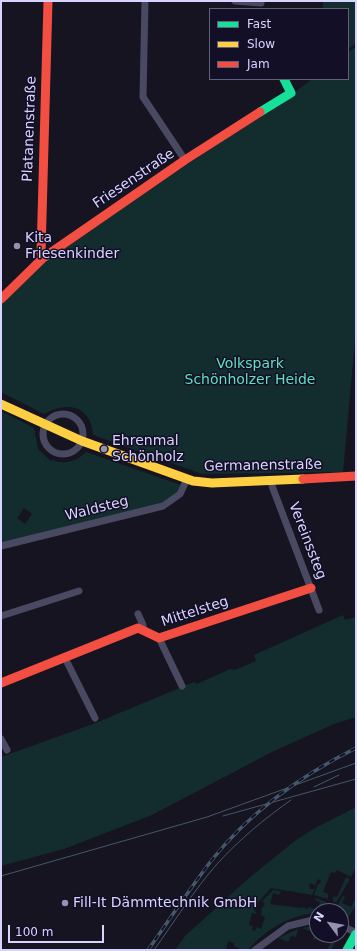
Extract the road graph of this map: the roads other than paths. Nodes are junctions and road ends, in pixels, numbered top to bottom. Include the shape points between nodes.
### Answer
1 (48, 1) edge
2 (145, 1) edge
3 (235, 1) edge
4 (261, 4) edge
5 (284, 80) edge
6 (185, 160) junction
7 (43, 258) junction
8 (1, 298) edge
9 (1, 404) edge
10 (45, 425) junction
11 (82, 441) junction
12 (356, 476) edge
13 (187, 479) junction
14 (272, 481) junction
15 (1, 546) edge
16 (311, 588) junction
17 (79, 591) dead end
18 (319, 610) dead end
19 (138, 614) dead end
20 (1, 616) edge
21 (143, 630) junction
22 (159, 638) junction
23 (65, 658) junction
24 (1, 683) edge
25 (182, 686) dead end
26 (95, 718) dead end
27 (1, 739) edge
28 (7, 750) dead end
29 (309, 921) edge
30 (356, 933) edge
31 (255, 950) edge
32 (347, 950) edge

1 - 7 street, Platanenstraße via 41,253
2 - 6 street via 143,97
3 - 4 street
5 - 6 street, Friesenstraße via 291,93
6 - 7 street, Friesenstraße
7 - 8 street, Friesenstraße
9 - 10 street, Germanenstraße
10 - 11 street, Germanenstraße
10 - 11 street via 56,415 68,414 81,425
10 - 11 street via 43,434 46,444 58,454 70,453
11 - 13 street, Germanenstraße
12 - 14 street, Germanenstraße
13 - 14 street, Germanenstraße via 212,483
13 - 15 street, Waldsteg via 180,494 163,506
14 - 16 street, Vereinssteg
16 - 18 street, Vereinssteg
16 - 22 street, Mittelsteg
17 - 20 street
19 - 21 street via 144,625
21 - 22 street, Mittelsteg
21 - 23 street, Mittelsteg via 138,628
22 - 25 street
23 - 24 street, Mittelsteg
23 - 26 street
27 - 28 street
29 - 31 street via 288,926
30 - 32 street

